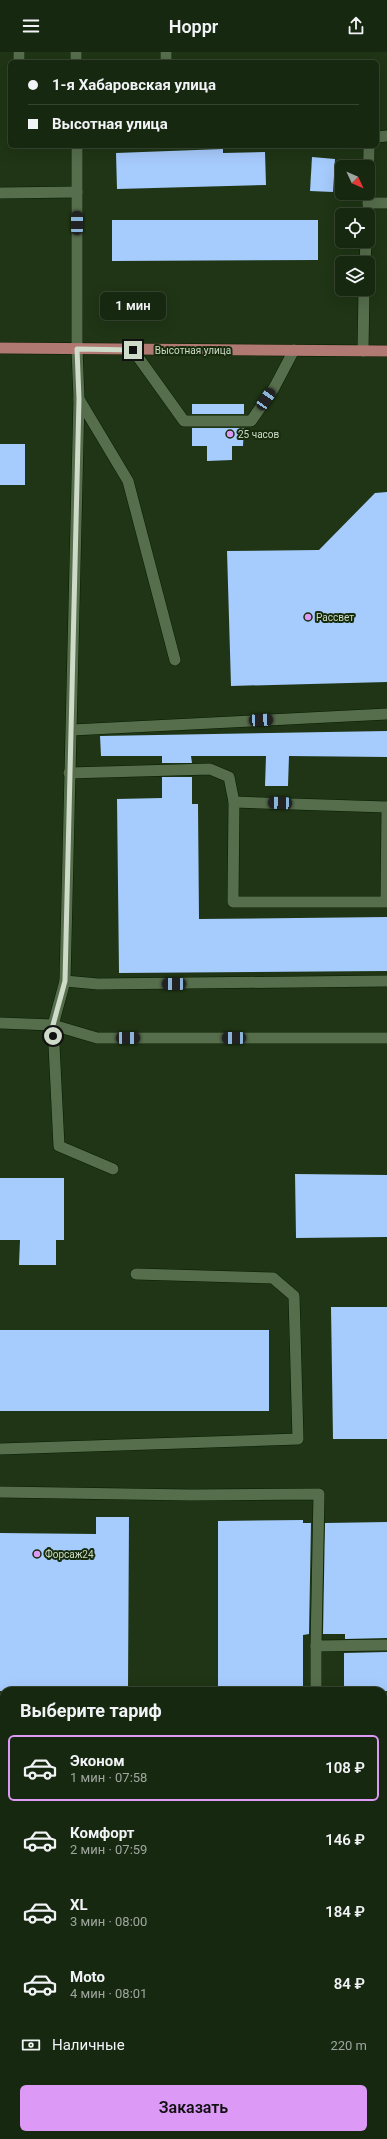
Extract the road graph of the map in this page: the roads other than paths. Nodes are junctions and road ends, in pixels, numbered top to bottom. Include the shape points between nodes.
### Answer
1 (76, 148) edge
2 (369, 148) edge
3 (77, 192) junction
4 (0, 193) edge
5 (368, 203) junction
6 (387, 203) edge
7 (368, 208) edge
8 (364, 296) edge
9 (0, 348) edge
10 (77, 349) junction
11 (133, 350) junction
12 (294, 350) junction
13 (363, 351) junction
14 (387, 351) edge
15 (79, 399) junction
16 (175, 660) dead end
17 (387, 714) edge
18 (72, 730) junction
19 (69, 773) junction
20 (234, 802) junction
21 (386, 807) edge
22 (65, 981) junction
23 (387, 981) edge
24 (0, 1023) edge
25 (53, 1025) junction
26 (387, 1038) edge
27 (113, 1168) dead end
28 (136, 1274) dead end
29 (0, 1449) edge
30 (0, 1492) edge
31 (387, 1644) edge
32 (316, 1646) junction
33 (316, 1687) edge

1 - 3 street
2 - 5 street
3 - 4 street
3 - 10 street
5 - 6 street
5 - 7 street
8 - 13 street
9 - 10 main road, Высотная улица
10 - 11 main road, Высотная улица
10 - 15 street
11 - 12 main road, Высотная улица
11 - 12 street via 184,421 251,421 274,388
12 - 13 main road, Высотная улица
13 - 14 main road, Высотная улица
15 - 16 street via 128,481
15 - 18 street
17 - 18 street
18 - 19 street
19 - 20 street via 210,769 229,777
19 - 22 street
20 - 21 street
20 - 21 street via 233,902 386,902
22 - 23 street via 98,984
22 - 25 street
24 - 25 street
25 - 26 street via 97,1038
25 - 27 street via 59,1146
28 - 29 street via 273,1278 294,1296 298,1439
30 - 32 street via 319,1494
31 - 32 street
32 - 33 street

